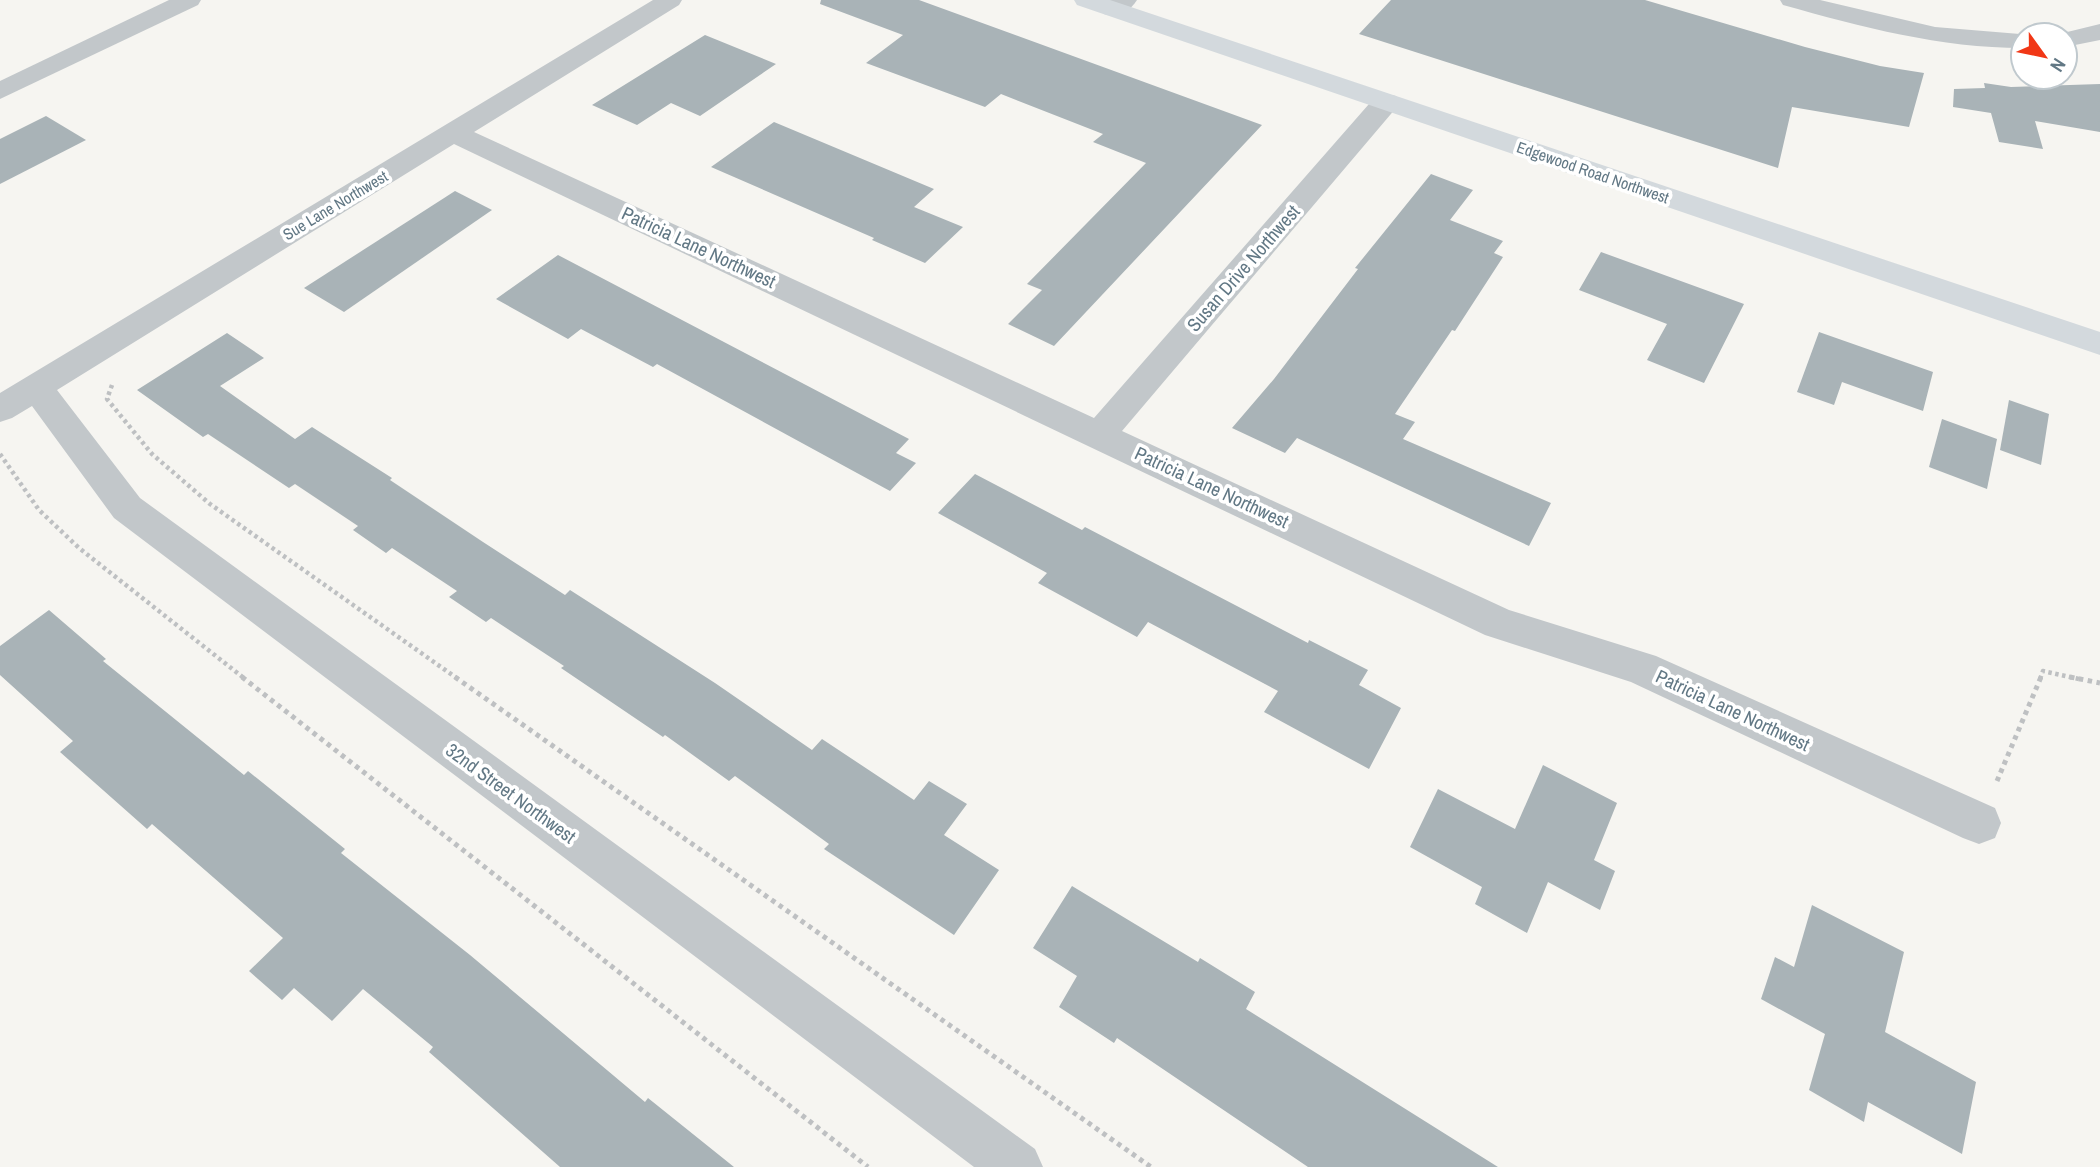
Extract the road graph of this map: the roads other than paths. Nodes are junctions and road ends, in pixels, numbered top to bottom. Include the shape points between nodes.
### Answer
1 (189, 0) edge
2 (670, 0) edge
3 (1086, 0) edge
4 (1792, 0) edge
5 (1119, 5) edge
6 (2100, 32) edge
7 (2079, 36) edge
8 (2009, 41) edge
9 (0, 91) edge
10 (1386, 102) junction
11 (453, 133) junction
12 (2100, 344) edge
13 (36, 387) junction
14 (0, 409) edge
15 (1100, 434) junction
16 (1979, 823) road end
17 (1017, 1167) edge

1 - 9 street
2 - 11 street, Sue Lane Northwest
3 - 5 main road, Edgewood Road Northwest
4 - 8 street via 1934,35
5 - 10 main road, Edgewood Road Northwest
6 - 7 street
10 - 12 main road, Edgewood Road Northwest
10 - 15 street, Susan Drive Northwest
11 - 13 street, Sue Lane Northwest
11 - 15 street, Patricia Lane Northwest
13 - 14 street, Sue Lane Northwest
13 - 17 street, 32nd Street Northwest via 127,508
15 - 16 street, Patricia Lane Northwest via 1499,623 1642,668

